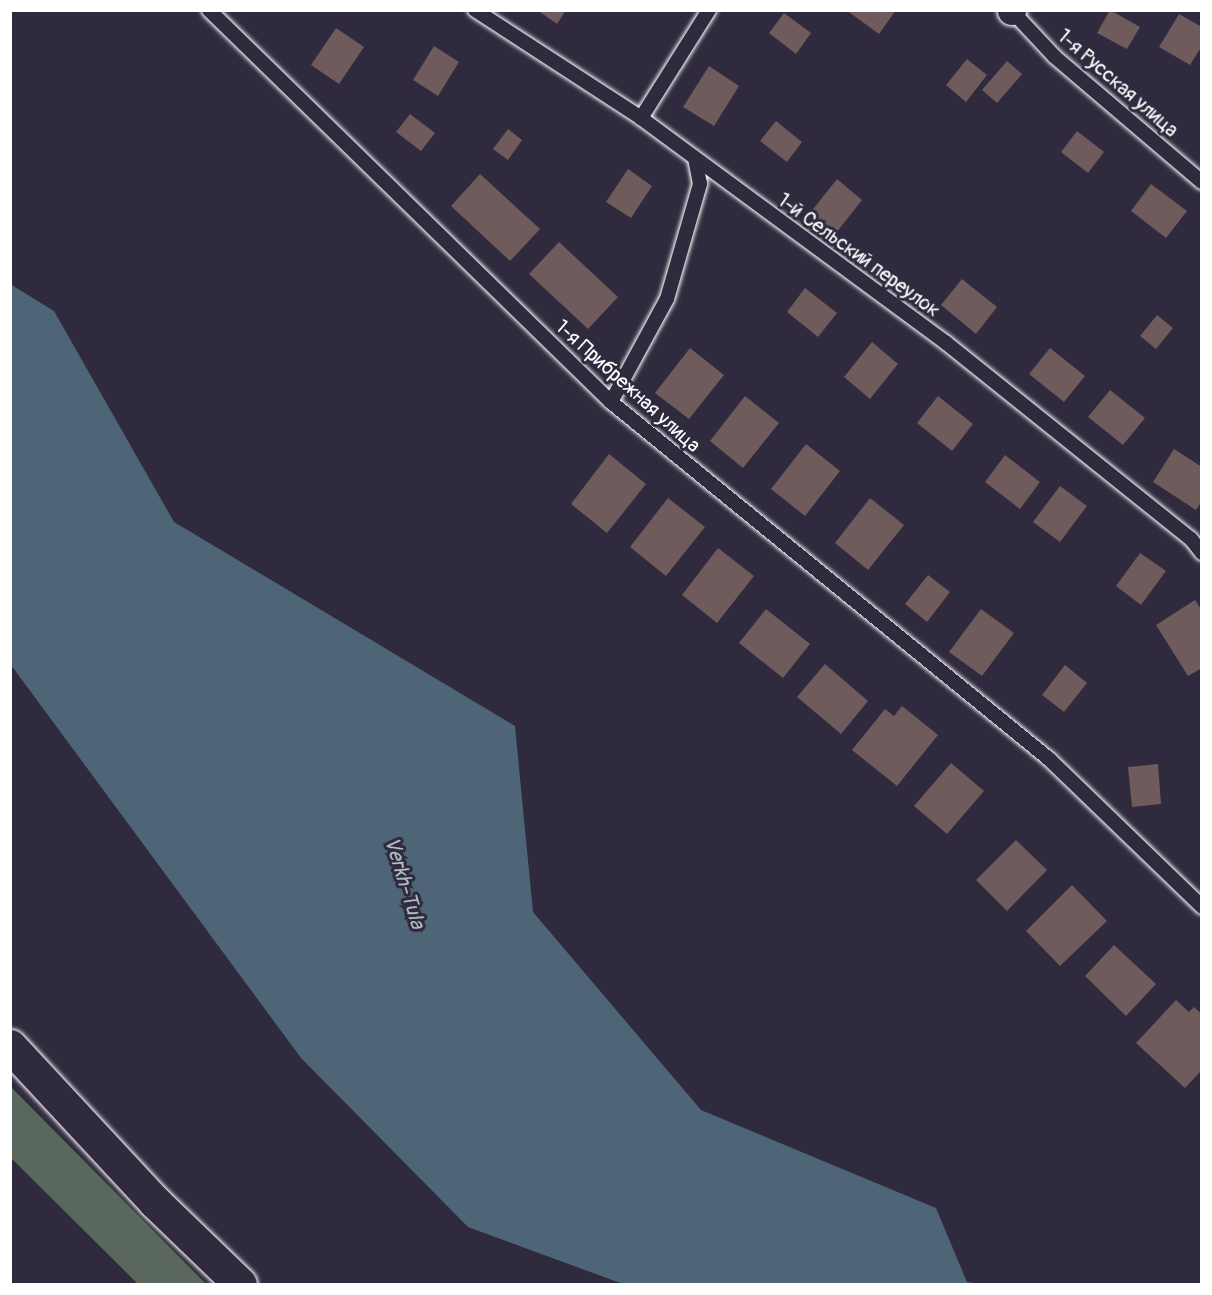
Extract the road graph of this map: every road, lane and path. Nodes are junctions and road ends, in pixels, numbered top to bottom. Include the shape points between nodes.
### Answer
1 (208, 10) edge
2 (475, 10) edge
3 (709, 10) edge
4 (1012, 11) edge
5 (641, 118) junction
6 (695, 159) junction
7 (1202, 182) edge
8 (611, 402) junction
9 (1202, 553) edge
10 (1202, 907) edge
11 (10, 1046) edge
12 (240, 1284) edge

1 - 8 lane, 1-я Прибрежная улица
2 - 5 lane, 1-й Сельский переулок
3 - 5 lane
4 - 7 lane, 1-я Русская улица via 1055,57
5 - 6 lane, 1-й Сельский переулок
6 - 8 lane via 700,184 667,298
6 - 9 lane, 1-й Сельский переулок via 945,342 1191,539
8 - 10 lane, 1-я Прибрежная улица via 1049,759
11 - 12 main road via 155,1202

